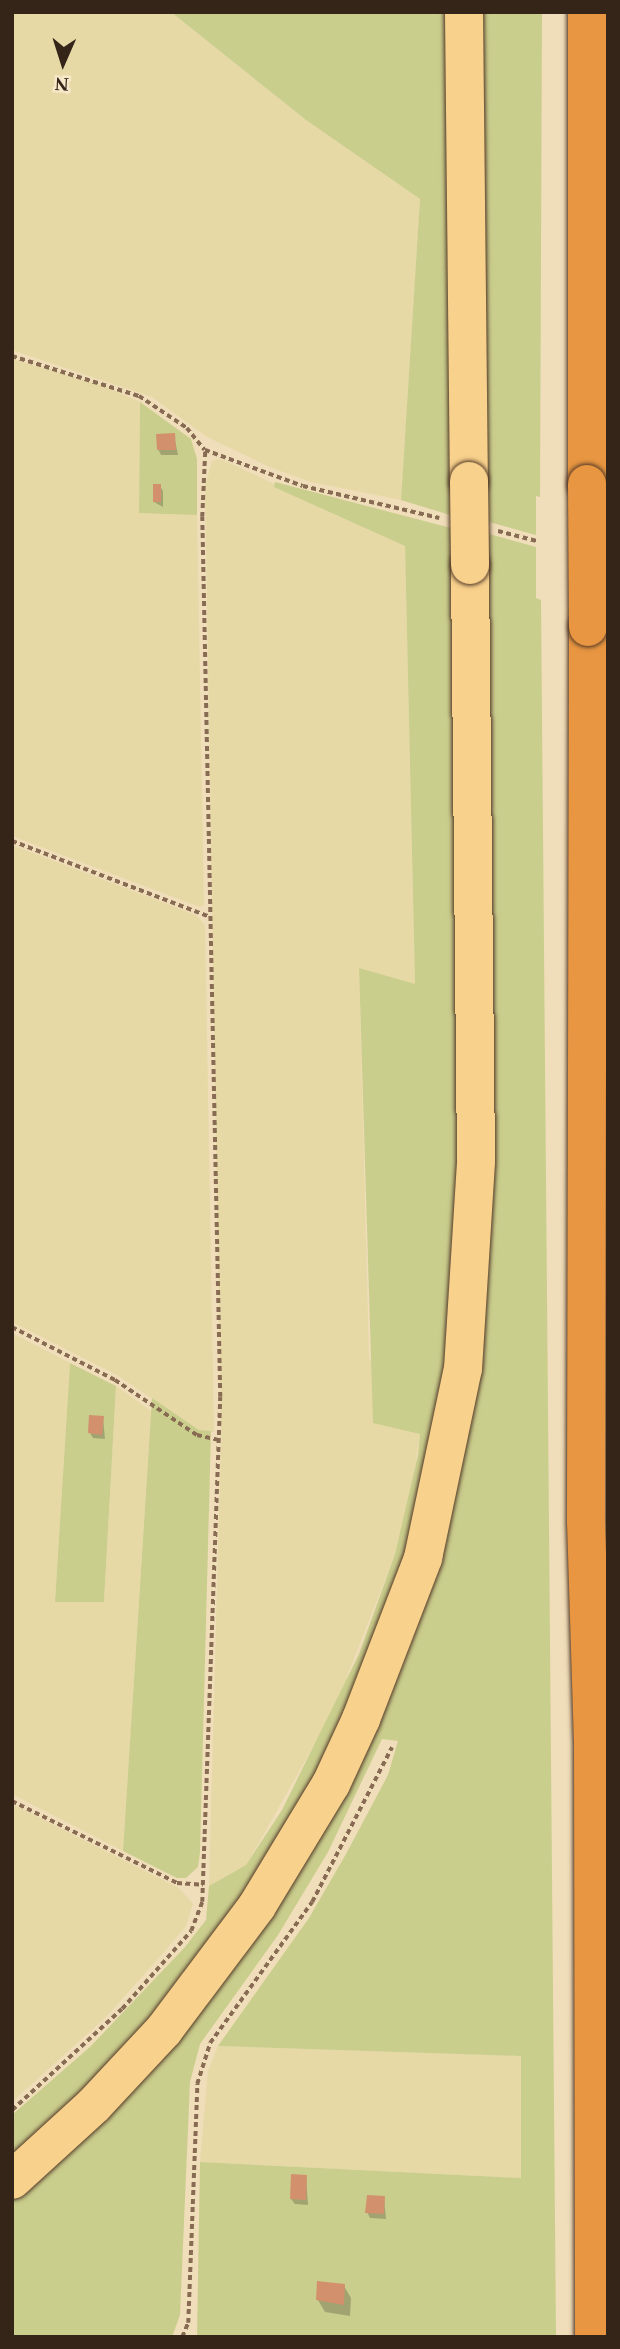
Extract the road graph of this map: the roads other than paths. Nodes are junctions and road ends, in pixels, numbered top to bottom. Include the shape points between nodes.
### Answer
1 (464, 12) edge
2 (565, 12) edge
3 (587, 12) edge
4 (586, 61) junction
5 (12, 2180) edge
6 (594, 2337) edge

1 - 5 main road, bridge via 476,1161 463,1369 423,1558 387,1661 331,1784 257,1906 164,2030 94,2105
2 - 4 highway via 566,29
3 - 4 highway
4 - 6 highway, bridge via 586,1521 593,1740

